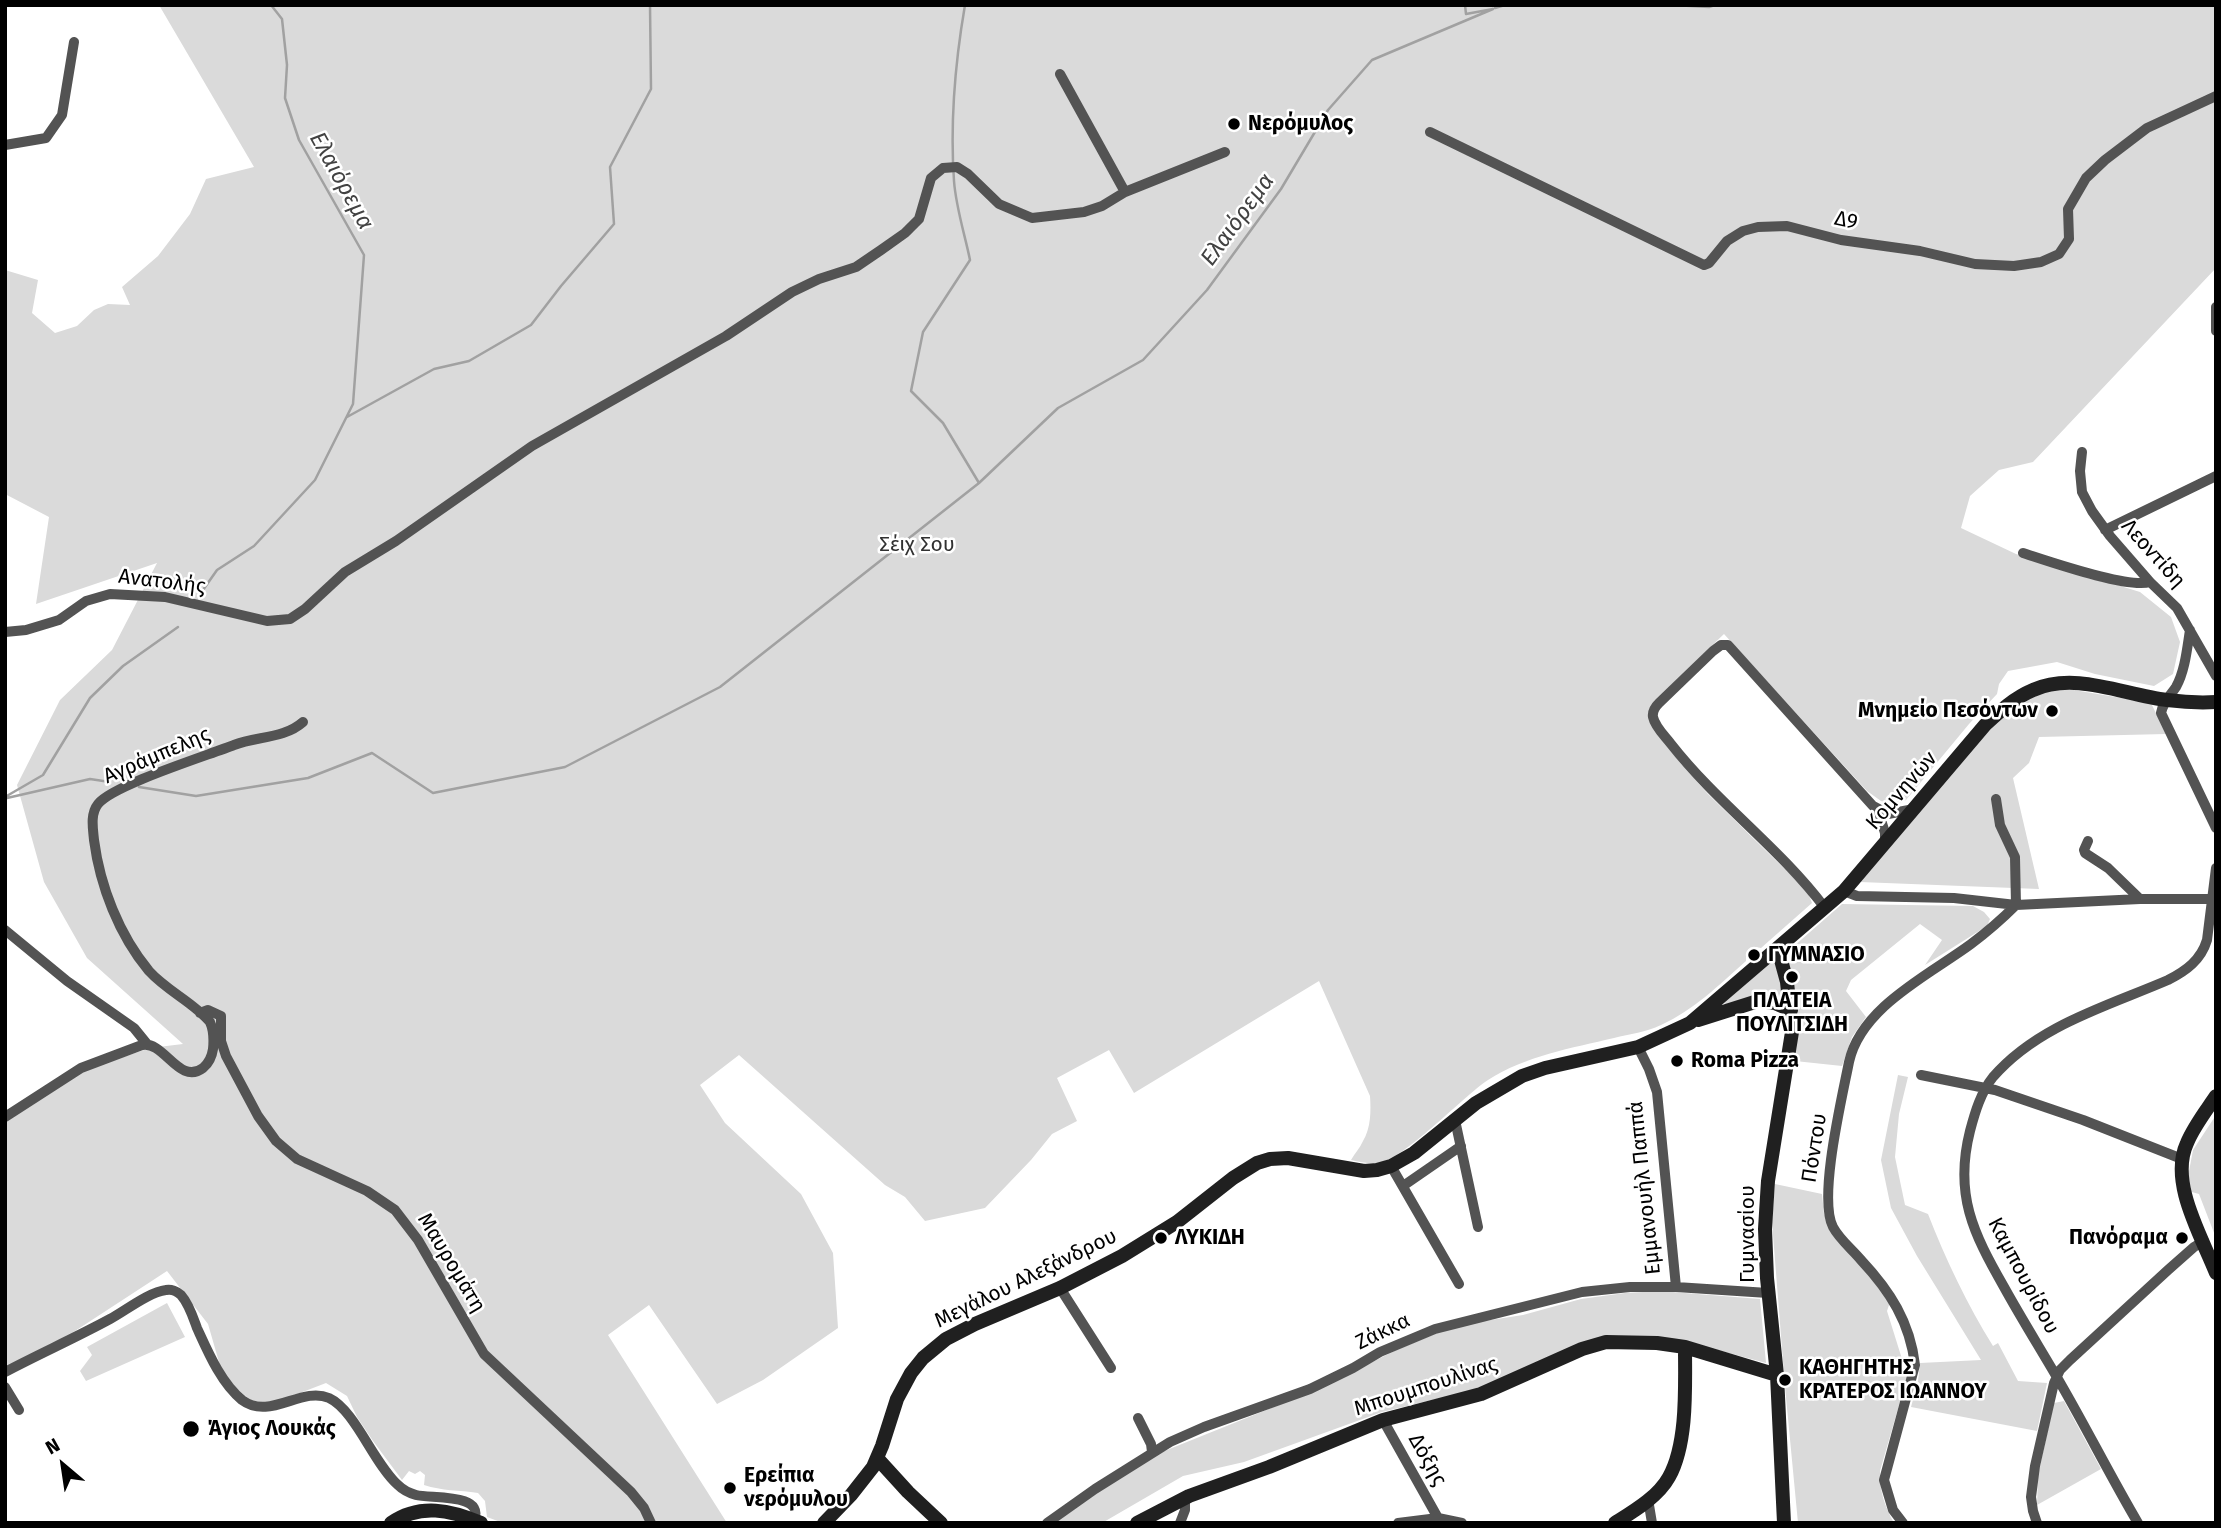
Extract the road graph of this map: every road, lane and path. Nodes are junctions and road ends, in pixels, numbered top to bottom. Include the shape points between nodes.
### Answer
1 (74, 42) dead end
2 (1059, 74) dead end
3 (2216, 96) edge
4 (1430, 132) dead end
5 (5, 145) edge
6 (1225, 152) dead end
7 (1125, 192) junction
8 (2215, 311) edge
9 (2216, 331) edge
10 (2082, 452) dead end
11 (2216, 476) edge
12 (2105, 530) junction
13 (2023, 553) dead end
14 (2150, 582) junction
15 (2190, 630) junction
16 (5, 632) edge
17 (2216, 676) edge
18 (2166, 700) junction
19 (2216, 702) edge
20 (303, 722) dead end
21 (1996, 799) dead end
22 (1916, 809) junction
23 (1878, 810) junction
24 (2216, 828) edge
25 (2088, 841) dead end
26 (1885, 844) junction
27 (2216, 867) edge
28 (1844, 891) junction
29 (2140, 899) junction
30 (2213, 899) junction
31 (2016, 905) junction
32 (1825, 908) junction
33 (5, 930) edge
34 (1778, 949) junction
35 (1791, 1010) junction
36 (200, 1013) junction
37 (1690, 1023) junction
38 (147, 1044) junction
39 (1638, 1047) junction
40 (1921, 1075) dead end
41 (1986, 1087) junction
42 (2216, 1096) edge
43 (5, 1117) edge
44 (1455, 1120) junction
45 (1461, 1146) junction
46 (2182, 1159) junction
47 (1391, 1166) junction
48 (1403, 1186) junction
49 (1478, 1227) dead end
50 (2204, 1241) junction
51 (2216, 1273) edge
52 (1460, 1284) dead end
53 (1676, 1287) junction
54 (1060, 1288) junction
55 (1768, 1293) junction
56 (1685, 1347) junction
57 (1111, 1368) dead end
58 (5, 1373) edge
59 (1777, 1375) junction
60 (2056, 1376) junction
61 (5, 1387) edge
62 (19, 1410) dead end
63 (1138, 1418) dead end
64 (1383, 1420) junction
65 (1152, 1452) junction
66 (877, 1458) junction
67 (1185, 1497) junction
68 (1648, 1499) junction
69 (1438, 1518) junction
70 (478, 1521) edge
71 (391, 1523) edge
72 (651, 1523) edge
73 (824, 1523) edge
74 (941, 1523) edge
75 (1047, 1523) edge
76 (1137, 1523) edge
77 (1180, 1523) edge
78 (1398, 1523) edge
79 (1462, 1523) edge
80 (1615, 1523) edge
81 (1653, 1523) edge
82 (1784, 1523) edge
83 (1903, 1523) edge
84 (2037, 1523) edge
85 (2138, 1523) edge

1 - 5 street via 62,115 46,138
2 - 7 street
3 - 4 street, Δ9 via 2147,128 2105,160 2086,178 2068,209 2068,239 2059,254 2014,266 1975,264 1787,226 1743,231 1704,265
6 - 7 street
7 - 16 street, Ανατολής via 1084,212 1032,218 999,204 957,167 943,168 931,178 919,219 873,256 792,292 733,332 532,446 345,572 289,619 261,620 165,597 110,594 86,601 59,620
8 - 9 street
10 - 12 street, Λεοντίδη via 2082,492
11 - 12 street
12 - 14 street, Λεοντίδη
13 - 14 street via 2119,580
14 - 15 street, Λεοντίδη via 2177,608
15 - 17 street, Λεοντίδη
15 - 18 street via 2180,677
18 - 19 main road, Κομνηνών
18 - 22 main road, Κομνηνών via 2072,683 2035,689 2004,707 1985,725
18 - 24 street via 2161,713
20 - 36 street, Αγράμπελης via 286,733 244,741 136,782 102,800 94,810 98,865 120,925 152,974
21 - 31 street via 2000,825 2015,857
22 - 23 street via 1896,814
22 - 26 main road, Κομνηνών
23 - 26 street
23 - 32 street via 1728,645 1713,651 1653,710 1659,728 1691,769
25 - 29 street via 2085,853
26 - 28 main road, Κομνηνών
27 - 30 street, Καμπουρίδου
28 - 31 street via 1857,896
28 - 32 main road, Κομνηνών
29 - 30 street
29 - 31 street
30 - 41 street, Καμπουρίδου via 2205,947 2190,967 2055,1029 2016,1056
31 - 83 street, Πόντου via 1871,1020 1854,1044 1849,1062 1826,1192 1829,1220 1895,1302 1913,1346 1914,1364 1884,1480 1893,1510
32 - 34 main road, Μεγάλου Αλεξάνδρου
33 - 38 street via 136,1029
34 - 35 main road, Γυμνασίου
34 - 37 main road, Μεγάλου Αλεξάνδρου
35 - 37 main road via 1758,1001
35 - 55 main road, Γυμνασίου via 1790,1049 1766,1200
36 - 38 street, Αγράμπελης via 214,1033 212,1054 202,1069 186,1071
36 - 72 street, Μαυρομάτη via 208,1010 221,1016 225,1054 274,1138 298,1159 374,1195 395,1210 426,1253 484,1354 631,1492
37 - 39 main road, Μεγάλου Αλεξάνδρου
38 - 43 street via 86,1066
39 - 44 main road, Μεγάλου Αλεξάνδρου via 1522,1076
39 - 53 street, Εμμανουήλ Παππά via 1657,1092
40 - 41 street
41 - 46 street
41 - 60 street, Καμπουρίδου via 1965,1158 1971,1220 1982,1248
42 - 46 main road via 2194,1129
44 - 45 street
44 - 47 main road, Μεγάλου Αλεξάνδρου
45 - 48 street
45 - 49 street
46 - 50 main road via 2182,1187
47 - 48 street
47 - 54 main road, Μεγάλου Αλεξάνδρου via 1364,1171 1288,1158 1264,1161 1233,1178 1168,1228
48 - 52 street
50 - 51 main road
50 - 60 street
53 - 55 street, Ζάκκα
53 - 65 street, Ζάκκα via 1582,1292 1435,1329 1310,1389 1204,1427
54 - 57 street
54 - 66 main road, Μεγάλου Αλεξάνδρου via 966,1328 929,1353 900,1393
55 - 59 main road, Γυμνασίου
56 - 59 main road, Μπουμπουλίνας
56 - 64 main road, Μπουμπουλίνας via 1606,1342 1481,1394
56 - 68 main road via 1678,1447 1669,1477
58 - 70 street via 151,1296 176,1291 229,1388 240,1398 270,1407 320,1395 333,1400 386,1473 404,1490 467,1501 475,1507
59 - 82 main road, Γυμνασίου
60 - 84 street via 2033,1482
60 - 85 street, Καμπουρίδου
61 - 62 street
63 - 65 street
64 - 67 main road, Μπουμπουλίνας
64 - 69 street, Δόξης
65 - 75 street, Ζάκκα
66 - 73 main road, Μεγάλου Αλεξάνδρου
66 - 74 main road
67 - 76 main road, Μπουμπουλίνας
67 - 77 street
68 - 80 main road
68 - 81 street
69 - 78 street
69 - 79 street
70 - 71 main road via 432,1509

